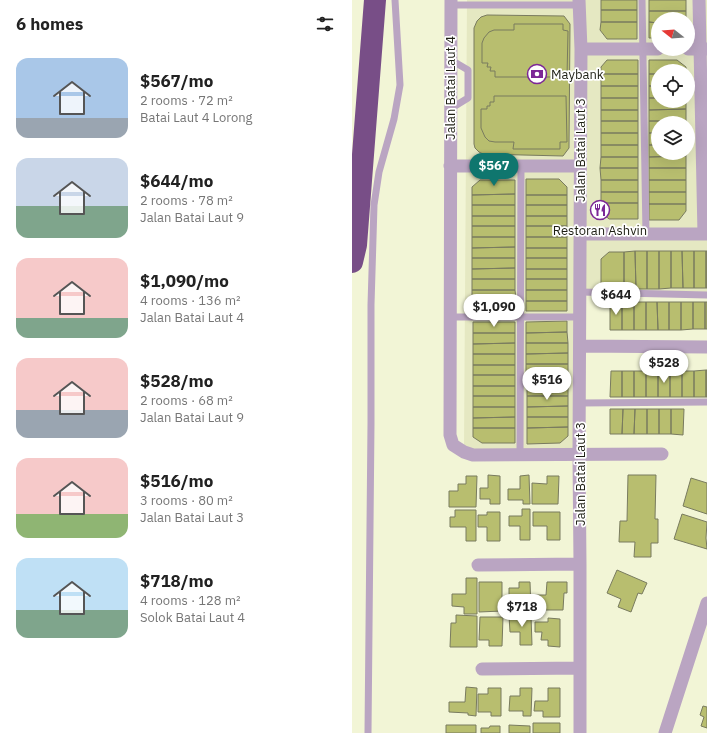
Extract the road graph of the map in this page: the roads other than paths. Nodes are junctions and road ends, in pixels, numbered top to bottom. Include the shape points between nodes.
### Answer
1 (376, 0) edge
2 (395, 0) edge
3 (642, 0) edge
4 (699, 0) edge
5 (451, 2) edge
6 (517, 2) edge
7 (579, 3) edge
8 (581, 49) junction
9 (642, 49) junction
10 (651, 49) edge
11 (698, 49) edge
12 (450, 166) junction
13 (521, 166) junction
14 (580, 166) junction
15 (580, 234) junction
16 (646, 234) junction
17 (705, 234) edge
18 (352, 262) edge
19 (580, 292) junction
20 (707, 295) edge
21 (450, 317) junction
22 (520, 317) junction
23 (580, 317) junction
24 (580, 346) junction
25 (707, 347) edge
26 (707, 402) edge
27 (580, 403) junction
28 (520, 454) junction
29 (579, 454) junction
30 (662, 454) dead end
31 (580, 564) junction
32 (478, 565) dead end
33 (707, 603) edge
34 (580, 668) junction
35 (482, 669) dead end
36 (368, 733) edge
37 (580, 733) edge
38 (665, 733) edge

1 - 18 highway via 357,237
2 - 36 lane via 400,85 394,119 378,172 374,205
3 - 9 lane
4 - 11 street
5 - 6 lane
5 - 12 street, Jalan Batai Laut 4
6 - 7 lane
7 - 8 street, Jalan Batai Laut 3
8 - 9 street
8 - 14 street, Jalan Batai Laut 3
9 - 10 street
9 - 16 lane
11 - 17 street
12 - 13 street
12 - 21 street, Jalan Batai Laut 4
13 - 14 street
13 - 22 lane
14 - 15 street, Jalan Batai Laut 3
15 - 16 street
15 - 19 street, Jalan Batai Laut 3
16 - 17 street
19 - 20 lane
19 - 23 street, Jalan Batai Laut 3
21 - 22 lane
21 - 28 street, Jalan Batai Laut 4 via 450,435 453,445 472,455
22 - 23 lane
22 - 28 lane
23 - 24 street, Jalan Batai Laut 3
24 - 25 street
24 - 27 street, Jalan Batai Laut 3
26 - 27 lane
27 - 29 street, Jalan Batai Laut 3
28 - 29 street, Jalan Batai Laut 4
29 - 30 street, Jalan Batai Laut 4
29 - 31 street, Jalan Batai Laut 3
31 - 32 street
31 - 34 street, Jalan Batai Laut 3
33 - 38 street
34 - 35 street
34 - 37 street, Jalan Batai Laut 3

